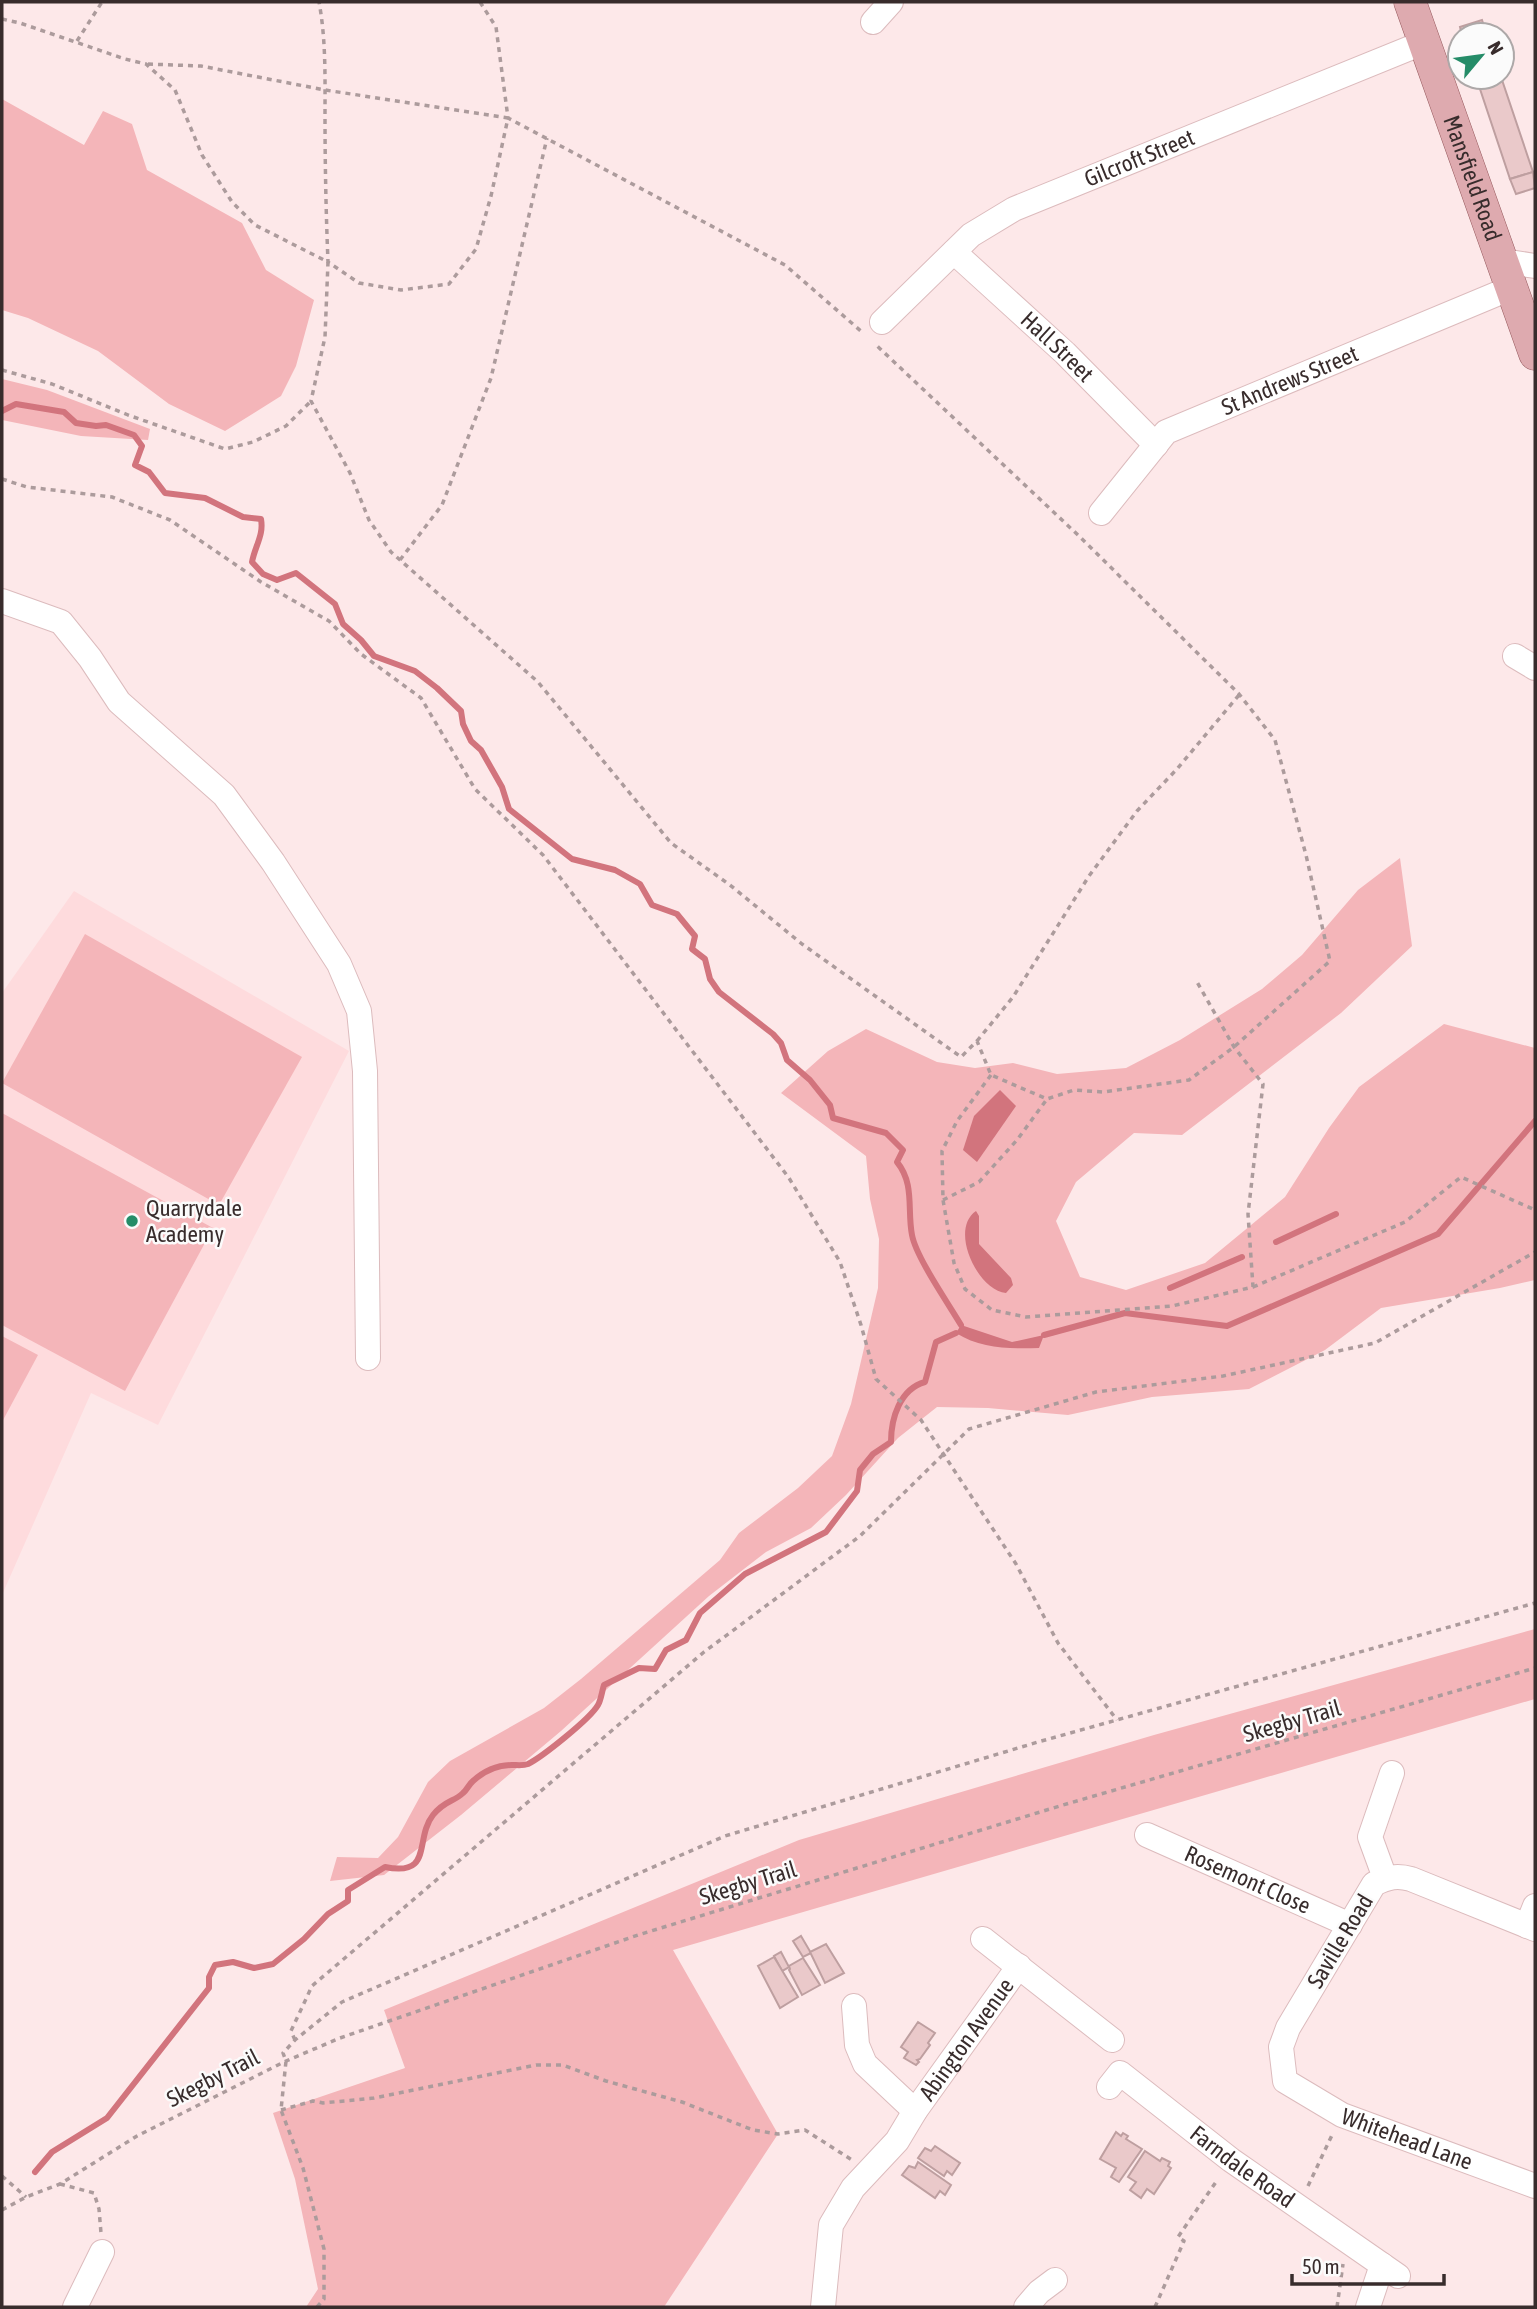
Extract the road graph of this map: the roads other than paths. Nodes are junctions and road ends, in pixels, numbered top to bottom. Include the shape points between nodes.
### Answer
1 (891, 2) edge
2 (1410, 2) edge
3 (873, 22) dead end
4 (1425, 42) junction
5 (954, 252) junction
6 (1523, 271) edge
7 (882, 322) dead end
8 (1535, 354) edge
9 (1156, 445) junction
10 (1101, 513) dead end
11 (2, 601) edge
12 (368, 1359) dead end
13 (1392, 1773) dead end
14 (1147, 1835) dead end
15 (1385, 1878) junction
16 (1532, 1920) edge
17 (1350, 1925) junction
18 (983, 1939) dead end
19 (1018, 1966) junction
20 (847, 2017) dead end
21 (1112, 2040) dead end
22 (1285, 2081) joint
23 (1109, 2087) dead end
24 (915, 2111) junction
25 (1535, 2186) edge
26 (102, 2252) road end
27 (75, 2307) edge
28 (823, 2307) edge
29 (1368, 2307) edge

1 - 3 street
2 - 4 main road, Mansfield Road
4 - 5 street, Gilcroft Street via 1014,209 971,235
4 - 6 main road, Mansfield Road
5 - 7 street, Gilcroft Street
5 - 9 street, Hall Street via 1065,353
6 - 8 main road, Mansfield Road
6 - 9 street, St Andrews Street via 1166,432
9 - 10 street, St Andrews Street
11 - 12 street via 61,622 119,702 224,794 340,964 359,1011 365,1071
13 - 15 street via 1370,1837
14 - 17 street, Rosemont Close
15 - 16 street, Saville Road via 1398,1875
15 - 17 street, Saville Road via 1374,1884
17 - 22 street, Saville Road via 1288,2028 1281,2047
18 - 19 street, Abington Avenue
19 - 21 street, Abington Avenue
19 - 24 street, Abington Avenue
20 - 24 street, Abington Avenue via 865,2064
22 - 25 street, Whitehead Lane via 1342,2115
23 - 29 street, Farndale Road via 1120,2073 1231,2160 1390,2271
24 - 28 street, Abington Avenue via 897,2141 853,2188 831,2225
26 - 27 street

